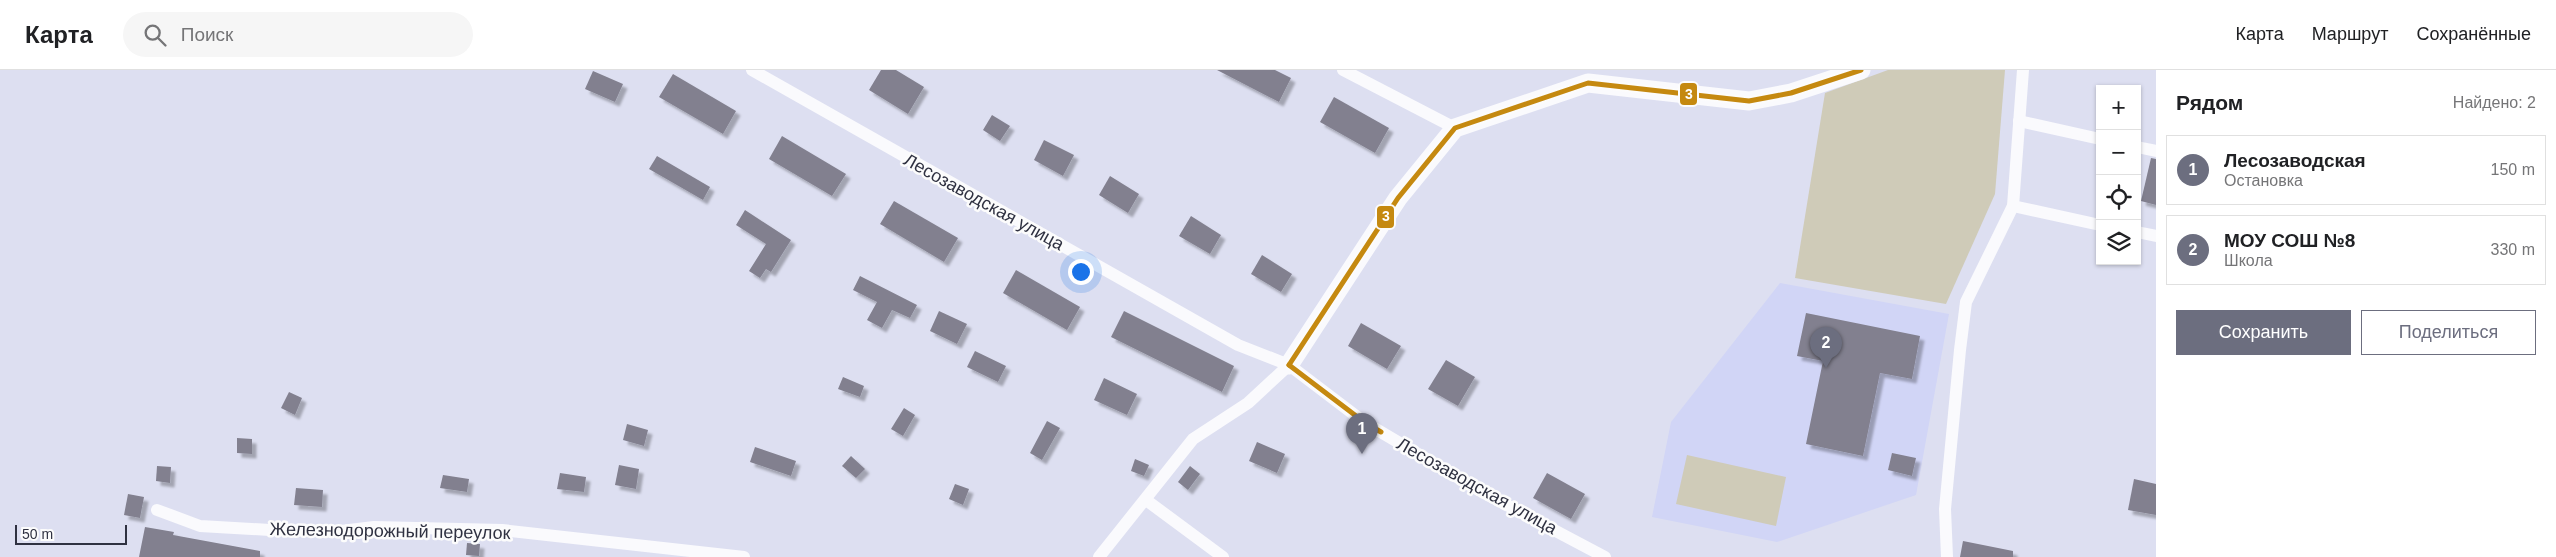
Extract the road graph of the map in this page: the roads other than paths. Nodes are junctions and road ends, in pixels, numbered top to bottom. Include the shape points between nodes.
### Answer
1 (752, 70) edge
2 (1342, 70) edge
3 (1861, 70) edge
4 (2023, 70) edge
5 (2020, 120) junction
6 (1455, 128) junction
7 (2096, 137) edge
8 (2141, 148) edge
9 (2156, 151) edge
10 (2012, 206) junction
11 (2096, 223) edge
12 (2141, 233) edge
13 (2156, 236) edge
14 (1289, 365) junction
15 (1146, 500) junction
16 (157, 510) dead end
17 (744, 557) edge
18 (1100, 557) edge
19 (1223, 557) edge
20 (1605, 557) edge
21 (1947, 557) edge

1 - 14 street, Лесозаводская улица via 1238,345
2 - 6 street
3 - 6 street via 1791,93 1749,101 1588,83
4 - 5 street
5 - 7 street
5 - 10 street
6 - 14 street via 1398,198
8 - 9 street
10 - 11 street
10 - 21 street via 1966,302 1946,509
12 - 13 street
14 - 15 street via 1248,403 1193,439
14 - 20 street, Лесозаводская улица via 1364,422 1484,493
15 - 18 street
15 - 19 street
16 - 17 street, Железнодорожный переулок via 200,526 341,531 374,527 502,530

